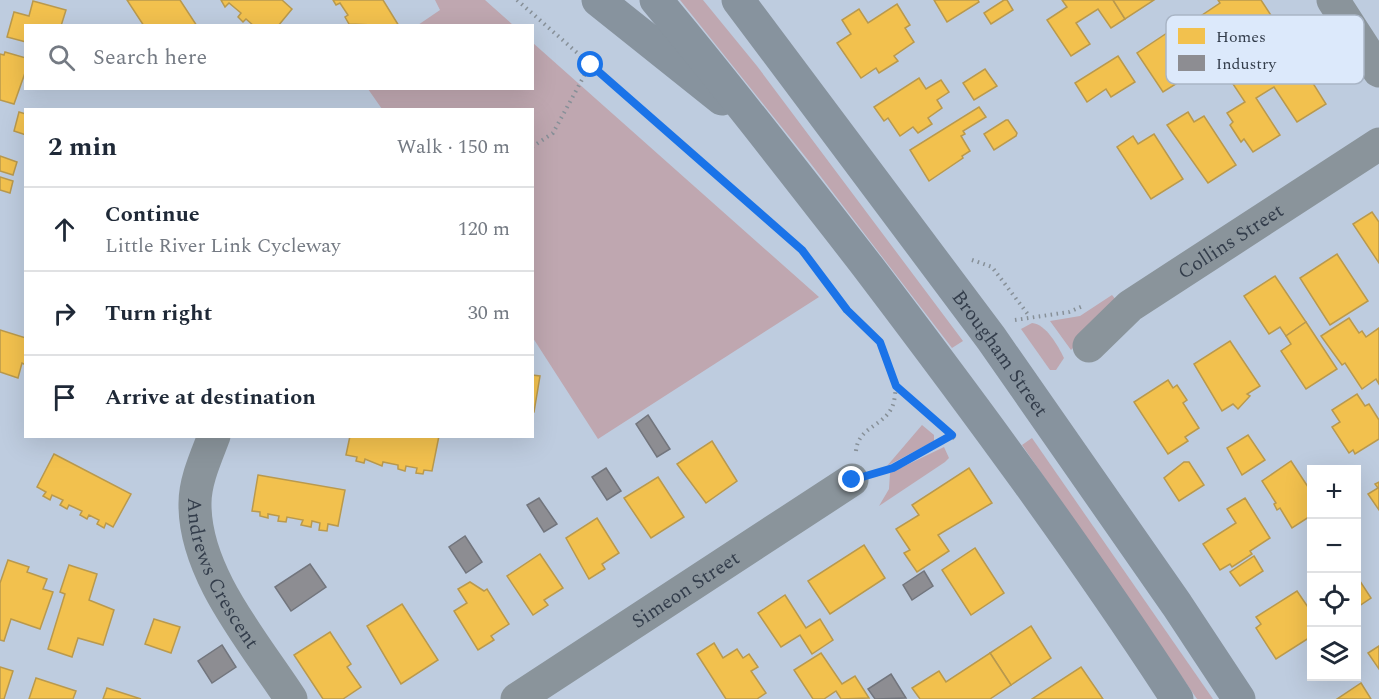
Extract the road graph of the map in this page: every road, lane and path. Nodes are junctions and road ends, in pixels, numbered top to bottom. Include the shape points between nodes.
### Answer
1 (517, 0) edge
2 (598, 0) edge
3 (657, 0) edge
4 (1333, 0) edge
5 (741, 5) edge
6 (1343, 15) edge
7 (1364, 48) edge
8 (591, 65) junction
9 (1379, 71) edge
10 (758, 124) junction
11 (1379, 144) edge
12 (534, 146) edge
13 (980, 263) dead end
14 (1030, 317) dead end
15 (1089, 346) dead end
16 (896, 386) junction
17 (874, 424) dead end
18 (213, 438) edge
19 (852, 480) joint
20 (291, 699) edge
21 (517, 699) edge
22 (1178, 699) edge
23 (1239, 699) edge

1 - 8 path
2 - 10 highway via 699,83
3 - 10 highway
4 - 6 street
5 - 23 highway, Brougham Street via 991,338
7 - 9 street
8 - 12 path via 553,134
8 - 16 path via 802,250 847,310 880,342
10 - 22 highway via 1001,444
11 - 15 street, Collins Street via 1130,306
13 - 14 path via 992,267
16 - 17 path via 892,407
16 - 19 path via 952,435 893,468
18 - 20 street, Andrews Crescent via 195,501 199,540 214,581
19 - 21 street, Simeon Street

